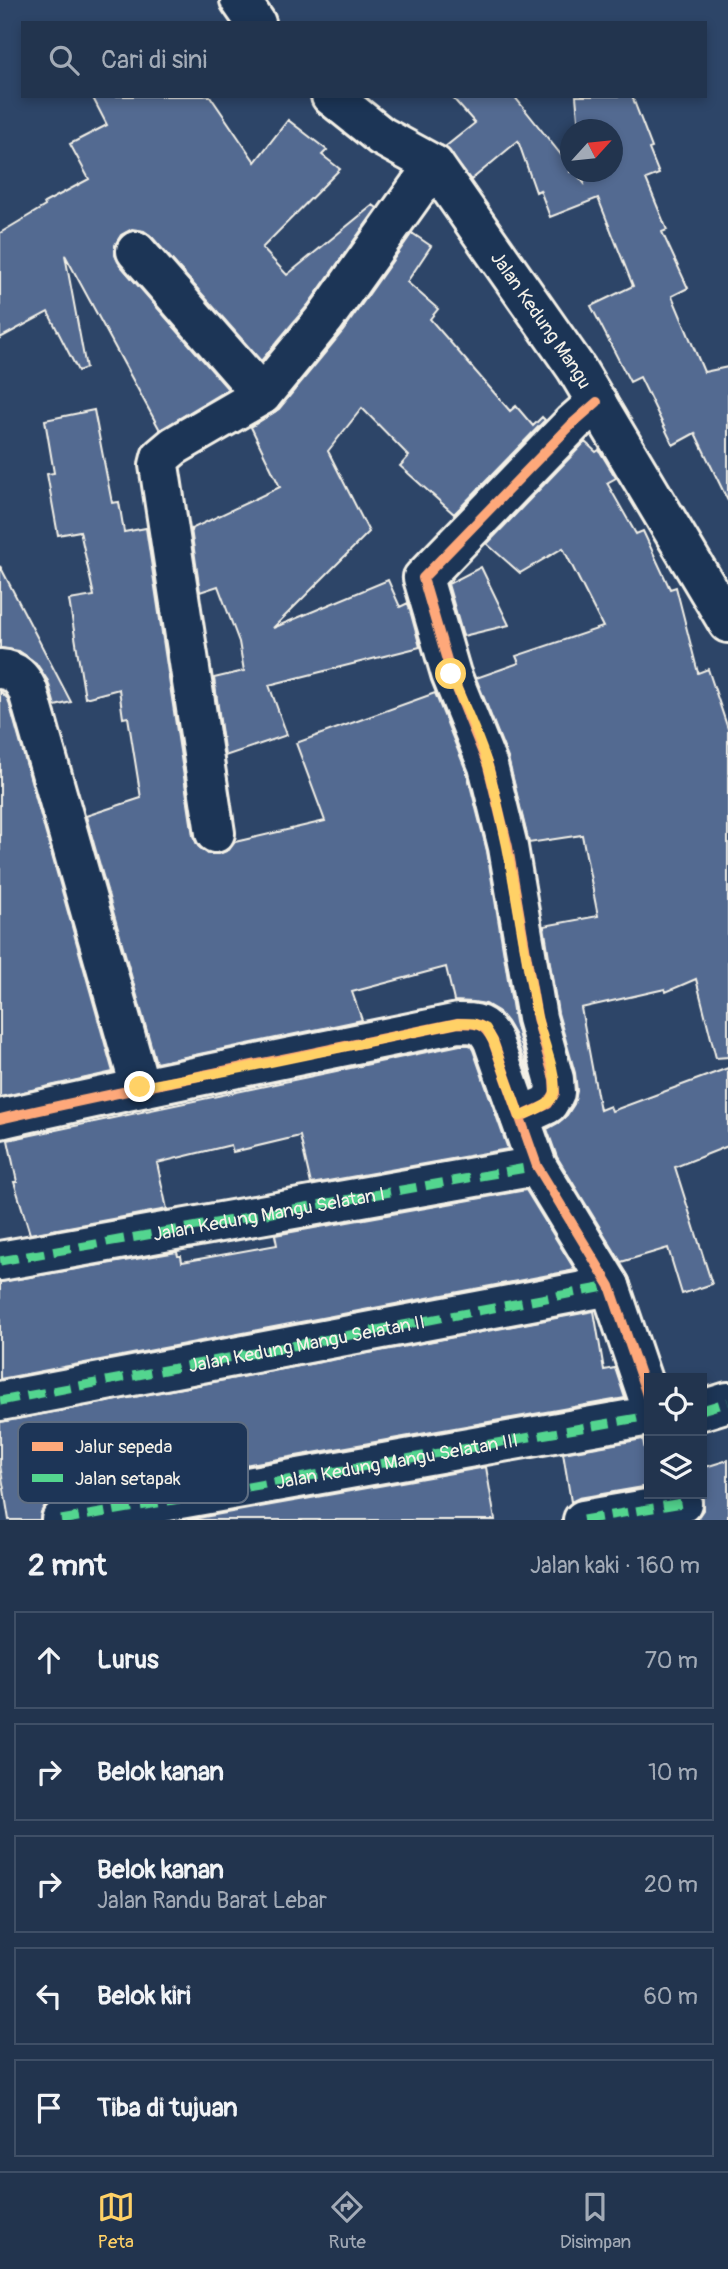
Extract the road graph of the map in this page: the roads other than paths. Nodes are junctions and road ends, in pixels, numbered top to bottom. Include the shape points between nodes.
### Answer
1 (240, 0) edge
2 (255, 21) edge
3 (334, 98) edge
4 (435, 165) junction
5 (136, 251) dead end
6 (262, 395) junction
7 (597, 402) junction
8 (728, 623) edge
9 (0, 669) edge
10 (215, 833) dead end
11 (140, 1087) junction
12 (520, 1117) junction
13 (0, 1119) edge
14 (537, 1166) junction
15 (0, 1261) edge
16 (610, 1286) junction
17 (644, 1386) edge
18 (0, 1401) edge
19 (728, 1402) edge
20 (707, 1408) edge
21 (644, 1417) edge
22 (248, 1487) edge
23 (157, 1503) edge
24 (683, 1505) edge
25 (61, 1520) edge
26 (583, 1520) edge

1 - 2 street
3 - 4 street, Jalan Kedung Mangu via 381,136
4 - 6 street via 325,318
4 - 7 street, Jalan Kedung Mangu
5 - 6 street
6 - 10 street via 174,446 159,465
7 - 8 street, Jalan Kedung Mangu
7 - 12 street via 422,578 451,674 488,766 508,847 537,1018 554,1079 555,1093 548,1104
9 - 11 street via 18,676 28,691
11 - 12 street via 458,1023 481,1025 489,1032
11 - 13 street
12 - 14 street
14 - 15 street, Jalan Kedung Mangu Selatan I
14 - 16 street
16 - 17 street
16 - 18 street, Jalan Kedung Mangu Selatan II
19 - 20 street
21 - 22 street, Jalan Kedung Mangu Selatan III
23 - 25 street, Jalan Kedung Mangu Selatan III
24 - 26 street

